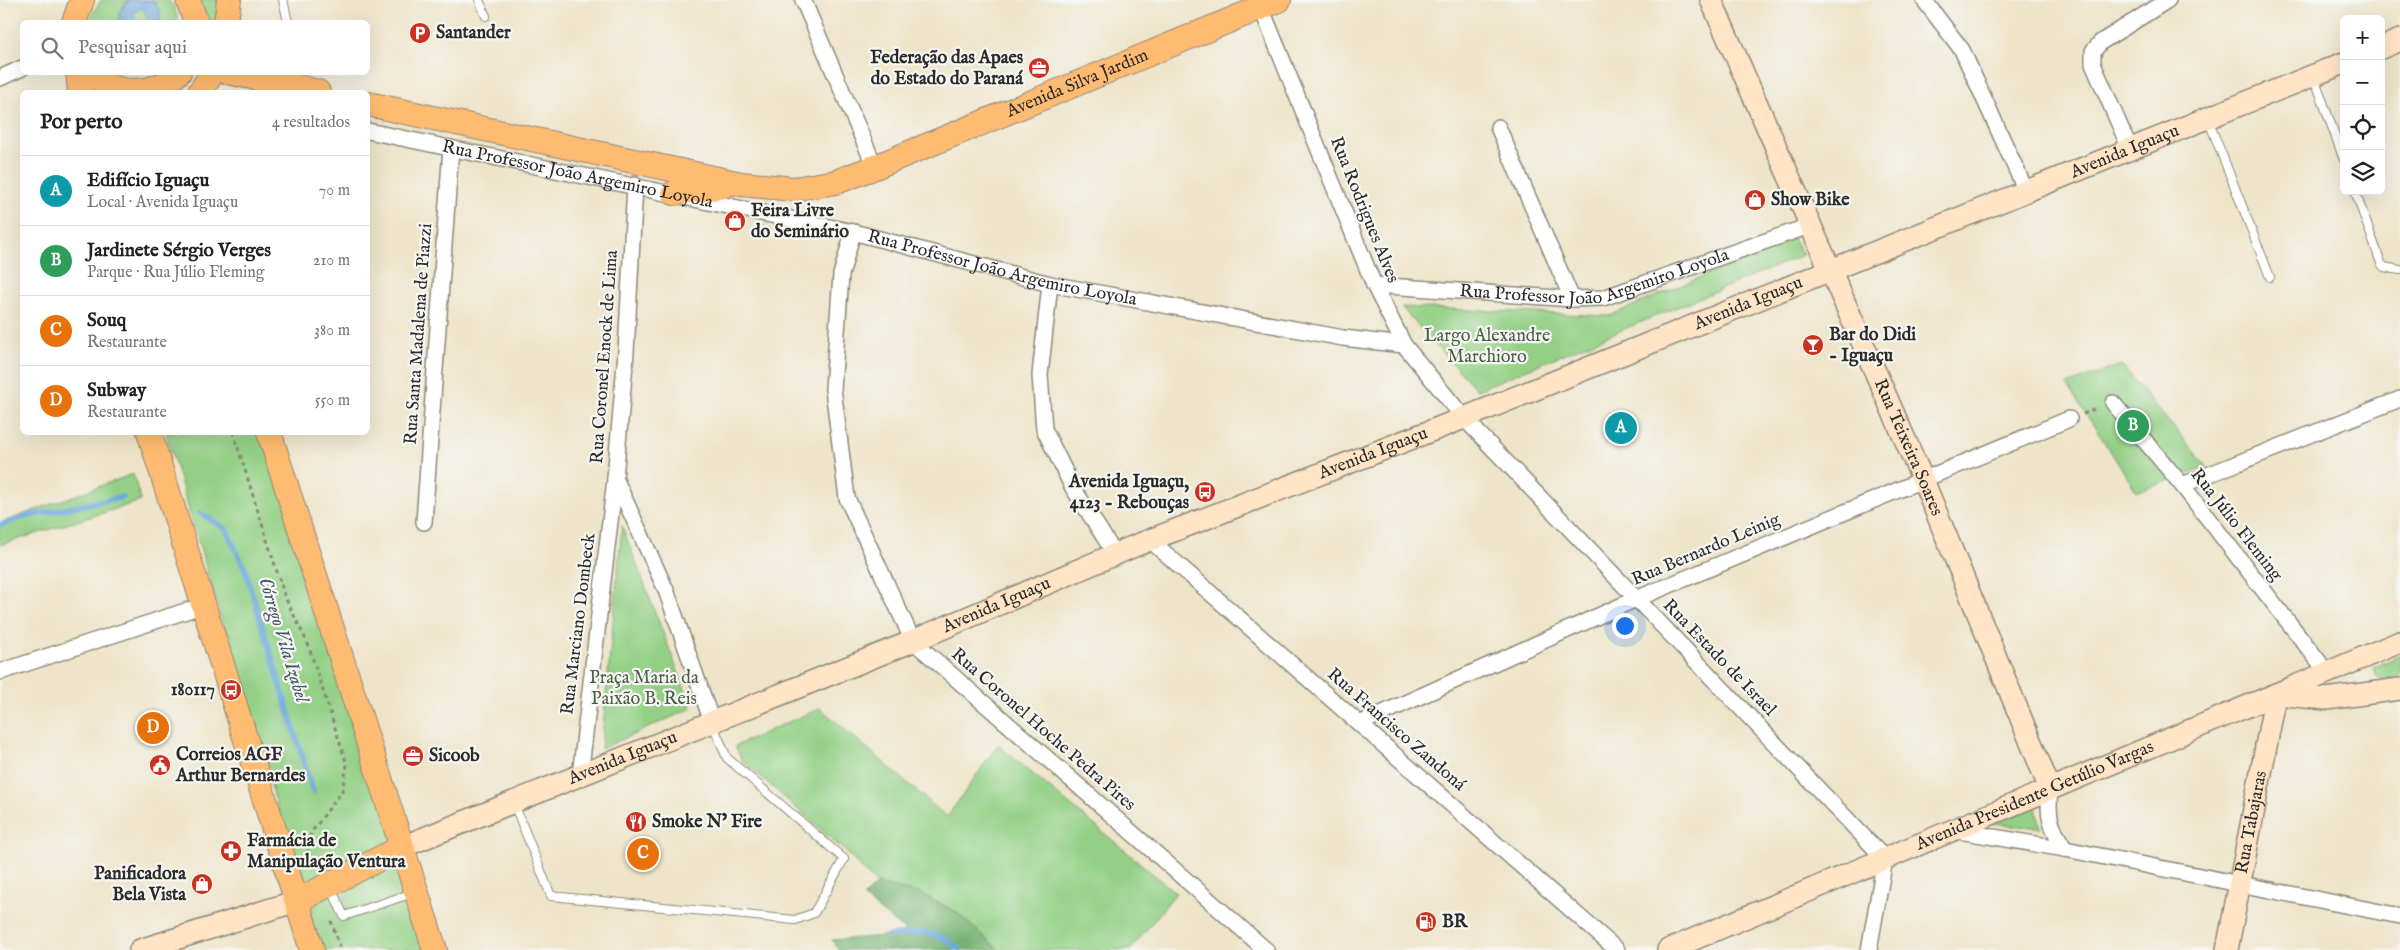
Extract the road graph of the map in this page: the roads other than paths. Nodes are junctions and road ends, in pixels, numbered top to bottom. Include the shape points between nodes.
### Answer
1 (188, 0) edge
2 (229, 0) edge
3 (283, 0) edge
4 (479, 0) edge
5 (803, 0) edge
6 (1711, 0) edge
7 (1924, 0) edge
8 (2168, 0) edge
9 (1266, 2) edge
10 (486, 16) dead end
11 (195, 20) edge
12 (226, 20) edge
13 (288, 20) edge
14 (2400, 40) edge
15 (2385, 46) edge
16 (2340, 65) edge
17 (20, 69) edge
18 (78, 75) edge
19 (95, 75) edge
20 (175, 75) edge
21 (186, 75) edge
22 (211, 75) edge
23 (252, 75) edge
24 (2313, 75) junction
25 (0, 78) edge
26 (286, 78) edge
27 (80, 90) edge
28 (132, 90) edge
29 (143, 90) edge
30 (191, 90) edge
31 (201, 90) edge
32 (313, 90) edge
33 (370, 104) edge
34 (2207, 118) junction
35 (1498, 127) dead end
36 (370, 131) edge
37 (451, 148) junction
38 (2130, 149) junction
39 (2340, 150) edge
40 (875, 167) junction
41 (741, 184) junction
42 (635, 186) junction
43 (2026, 191) junction
44 (674, 193) junction
45 (2356, 195) edge
46 (1809, 226) junction
47 (853, 232) junction
48 (2400, 270) edge
49 (1829, 271) junction
50 (2270, 277) dead end
51 (1050, 284) junction
52 (1374, 286) junction
53 (1572, 299) junction
54 (1404, 345) junction
55 (2400, 398) edge
56 (2113, 403) road end
57 (1464, 418) junction
58 (2069, 419) road end
59 (150, 435) edge
60 (270, 435) edge
61 (615, 478) junction
62 (1923, 480) junction
63 (2182, 485) junction
64 (424, 522) dead end
65 (1150, 540) junction
66 (1115, 554) junction
67 (1636, 599) junction
68 (204, 605) junction
69 (913, 641) junction
70 (2400, 642) edge
71 (0, 672) edge
72 (2327, 672) junction
73 (2400, 689) edge
74 (2276, 694) junction
75 (2350, 697) junction
76 (712, 722) junction
77 (1361, 724) junction
78 (580, 776) junction
79 (2050, 789) junction
80 (513, 802) junction
81 (1952, 830) junction
82 (402, 847) junction
83 (2065, 849) junction
84 (1885, 859) junction
85 (330, 884) junction
86 (2240, 884) junction
87 (416, 892) junction
88 (297, 901) junction
89 (2400, 916) edge
90 (140, 950) edge
91 (312, 950) edge
92 (435, 950) edge
93 (1266, 950) edge
94 (1617, 950) edge
95 (1668, 950) edge
96 (1869, 950) edge
97 (2226, 950) edge

1 - 11 main road
2 - 12 main road
3 - 13 lane
4 - 10 lane
5 - 40 street
6 - 46 main road, Rua Teixeira Soares
7 - 43 street via 1962,50
8 - 38 street via 2101,42 2093,51 2093,64
9 - 40 main road, Avenida Silva Jardim
9 - 52 street, Rua Rodrigues Alves
14 - 15 main road
16 - 24 main road, Avenida Iguaçu
17 - 25 street
18 - 27 main road
19 - 28 main road via 115,88
20 - 29 main road via 164,84
21 - 30 main road
22 - 31 main road
23 - 26 main road
24 - 34 main road, Avenida Iguaçu
24 - 39 lane
26 - 32 main road
33 - 41 main road, Rua Professor João Argemiro Loyola
34 - 38 main road, Avenida Iguaçu
34 - 50 lane
35 - 53 street
36 - 37 street, Rua Professor João Argemiro Loyola
37 - 42 street, Rua Professor João Argemiro Loyola
37 - 64 street, Rua Santa Madalena de Piazzi
38 - 43 main road, Avenida Iguaçu
40 - 41 main road, Rua Professor João Argemiro Loyola via 836,182 794,189
41 - 44 main road
42 - 44 street, Rua Professor João Argemiro Loyola
42 - 61 street, Rua Coronel Enock de Lima
43 - 49 main road, Avenida Iguaçu
44 - 47 street, Rua Professor João Argemiro Loyola
45 - 48 lane via 2381,263 2384,267
46 - 49 main road, Rua Teixeira Soares
46 - 53 street, Rua Professor João Argemiro Loyola via 1603,298
47 - 51 street, Rua Professor João Argemiro Loyola
47 - 69 street, Rua Coronel Hoche Pedra Pires via 842,275 833,389 847,498
49 - 57 main road, Avenida Iguaçu
49 - 62 main road, Rua Teixeira Soares
51 - 54 street, Rua Professor João Argemiro Loyola via 1343,338
51 - 66 street via 1040,375 1044,429 1073,488
52 - 53 street, Rua Professor João Argemiro Loyola
52 - 54 street, Rua Rodrigues Alves
54 - 57 street, Rua Rodrigues Alves
55 - 63 street
56 - 63 street, Rua Júlio Fleming
57 - 65 main road, Avenida Iguaçu
57 - 67 street, Rua Estado de Israel
58 - 62 street, Rua Bernardo Leinig
59 - 68 main road
60 - 82 main road
61 - 76 street, Rua Coronel Enock de Lima via 666,590
61 - 78 street, Rua Marciano Dombeck
62 - 67 street, Rua Bernardo Leinig
62 - 79 main road, Rua Teixeira Soares
63 - 72 street, Rua Júlio Fleming
65 - 66 main road, Avenida Iguaçu
65 - 77 street, Rua Francisco Zandoná
66 - 69 main road, Avenida Iguaçu
67 - 77 street, Rua Bernardo Leinig
67 - 84 street, Rua Estado de Israel
68 - 71 street
68 - 88 main road
69 - 76 main road, Avenida Iguaçu
69 - 93 street, Rua Coronel Hoche Pedra Pires
70 - 72 main road, Avenida Presidente Getúlio Vargas
72 - 74 main road, Avenida Presidente Getúlio Vargas
72 - 75 main road
73 - 75 main road
74 - 75 main road via 2311,699
74 - 79 main road, Avenida Presidente Getúlio Vargas
74 - 86 main road, Rua Tabajaras
76 - 78 main road, Avenida Iguaçu
76 - 80 lane via 727,758 844,859 814,913 795,920 551,896
77 - 94 street, Rua Francisco Zandoná
78 - 80 main road, Avenida Iguaçu
79 - 81 main road, Avenida Presidente Getúlio Vargas
79 - 83 street via 2048,810 2051,828
80 - 82 main road, Avenida Iguaçu
81 - 83 street
81 - 84 main road, Avenida Presidente Getúlio Vargas
82 - 85 main road
82 - 87 main road
83 - 86 street
84 - 95 main road, Avenida Presidente Getúlio Vargas
84 - 96 street
85 - 87 lane via 344,916
85 - 88 main road
86 - 89 street
86 - 97 main road, Rua Tabajaras
87 - 92 main road
88 - 90 main road
88 - 91 main road

